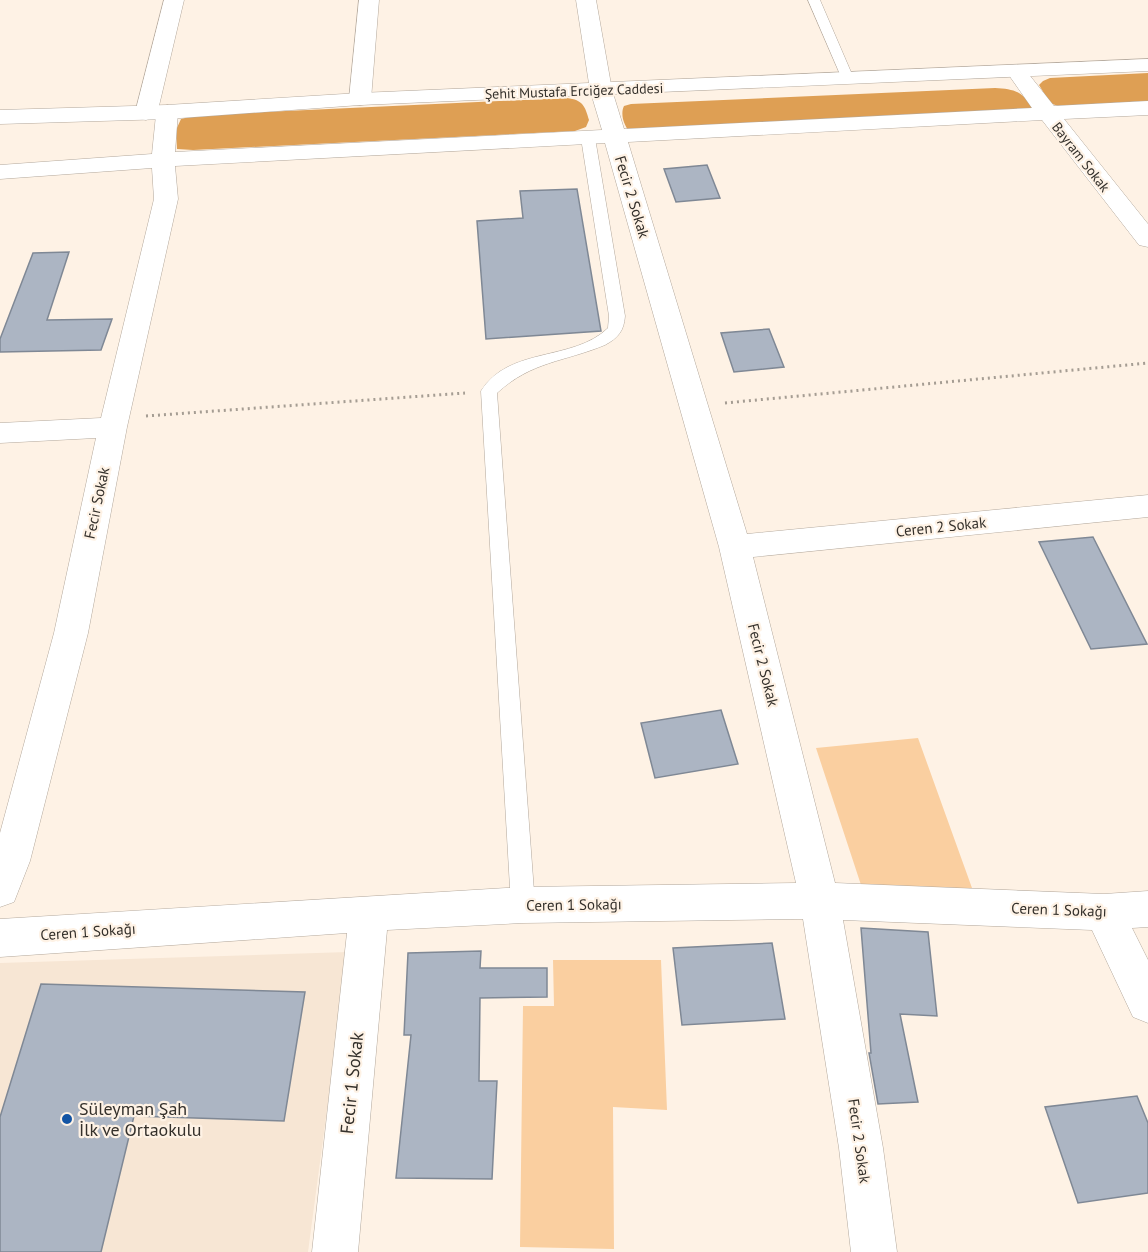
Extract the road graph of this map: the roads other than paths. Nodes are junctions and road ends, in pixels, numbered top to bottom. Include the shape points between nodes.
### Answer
1 (174, 0) edge
2 (369, 0) edge
3 (586, 0) edge
4 (814, 0) edge
5 (1148, 65) edge
6 (1016, 71) junction
7 (848, 79) junction
8 (601, 90) junction
9 (360, 99) junction
10 (1148, 108) edge
11 (157, 113) junction
12 (1048, 114) junction
13 (0, 117) edge
14 (601, 137) junction
15 (163, 160) junction
16 (0, 172) edge
17 (1148, 240) edge
18 (114, 423) junction
19 (0, 433) edge
20 (1148, 506) edge
21 (735, 548) junction
22 (0, 889) edge
23 (820, 901) junction
24 (524, 905) junction
25 (1148, 909) edge
26 (1104, 912) junction
27 (369, 913) junction
28 (0, 938) edge
29 (1148, 1003) edge
30 (335, 1252) edge
31 (874, 1252) edge

1 - 11 street, Fecir Sokak
2 - 9 street
3 - 8 street, Fecir 2 Sokak
4 - 7 lane
5 - 6 street, Şehit Mustafa Erciğez Caddesi
6 - 7 street, Şehit Mustafa Erciğez Caddesi
6 - 12 street, Bayram Sokak
7 - 8 street, Şehit Mustafa Erciğez Caddesi
8 - 9 street, Şehit Mustafa Erciğez Caddesi
8 - 14 street, Fecir 2 Sokak
9 - 11 street, Şehit Mustafa Erciğez Caddesi
10 - 12 street
11 - 13 street, Şehit Mustafa Erciğez Caddesi
11 - 15 street, Fecir Sokak
12 - 14 street
12 - 17 street, Bayram Sokak
14 - 15 street
14 - 21 street, Fecir 2 Sokak via 695,406
14 - 24 lane via 616,328 608,337 592,344 526,364 489,391
15 - 16 street
15 - 18 street, Fecir Sokak via 166,199
18 - 19 street
18 - 22 street, Fecir Sokak via 71,633 11,861
20 - 21 street, Ceren 2 Sokak
21 - 23 street, Fecir 2 Sokak
23 - 24 street, Ceren 1 Sokağı
23 - 26 street, Ceren 1 Sokağı
23 - 31 street, Fecir 2 Sokak
24 - 27 street, Ceren 1 Sokağı
25 - 26 street, Ceren 1 Sokağı
26 - 29 street
27 - 28 street, Ceren 1 Sokağı
27 - 30 street, Fecir 1 Sokak

